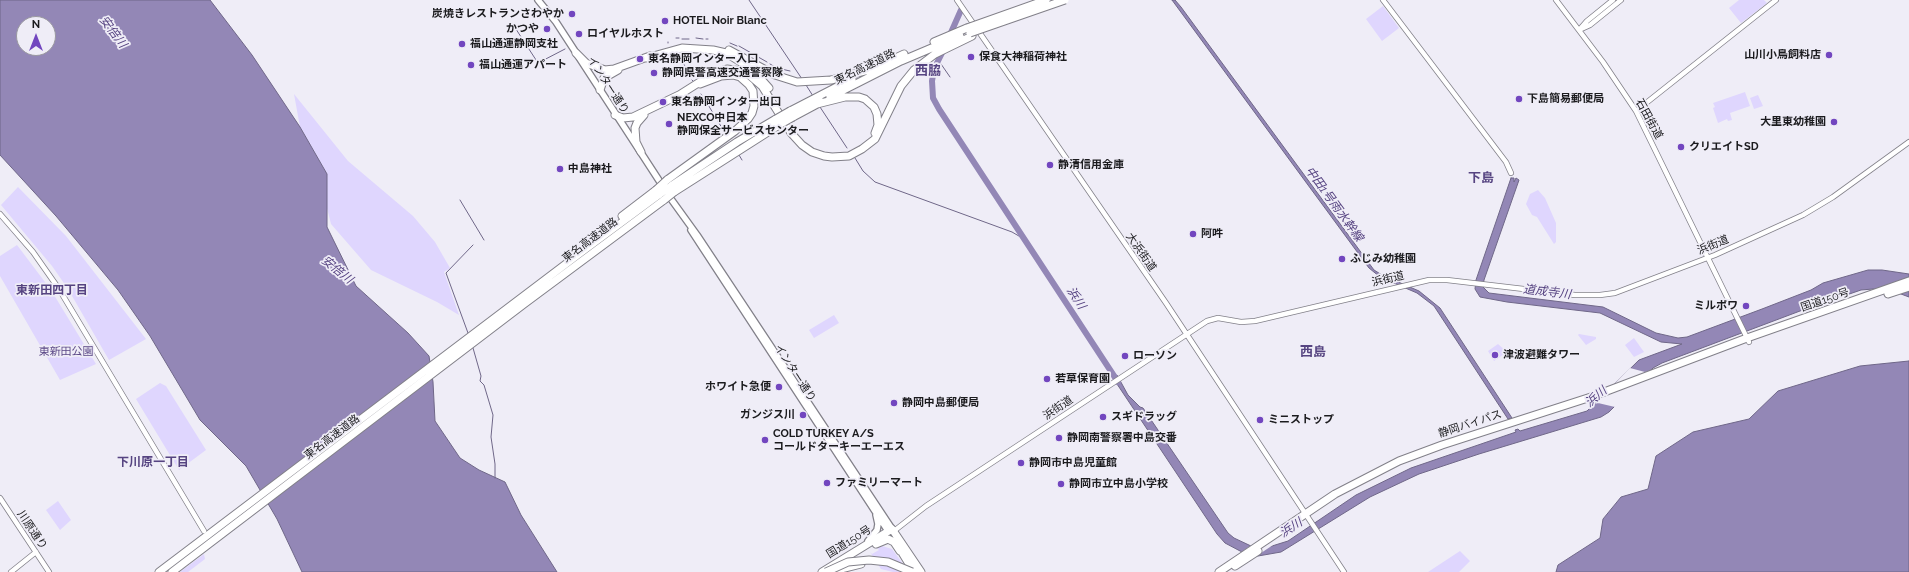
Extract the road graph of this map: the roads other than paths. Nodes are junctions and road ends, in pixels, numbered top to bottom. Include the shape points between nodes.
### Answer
1 (538, 0) edge
2 (957, 0) edge
3 (1046, 0) edge
4 (1065, 0) edge
5 (1384, 0) edge
6 (1556, 0) edge
7 (1613, 0) edge
8 (1621, 0) edge
9 (1776, 0) edge
10 (1578, 30) junction
11 (970, 32) junction
12 (942, 41) junction
13 (576, 53) junction
14 (646, 58) junction
15 (631, 64) junction
16 (872, 69) junction
17 (600, 90) junction
18 (676, 97) junction
19 (817, 101) junction
20 (652, 109) junction
21 (1636, 112) junction
22 (615, 115) junction
23 (1909, 142) edge
24 (641, 152) junction
25 (1511, 173) dead end
26 (665, 190) junction
27 (0, 214) edge
28 (622, 223) junction
29 (688, 224) junction
30 (1709, 257) junction
31 (1909, 282) edge
32 (542, 286) junction
33 (1909, 287) edge
34 (504, 315) junction
35 (1186, 334) junction
36 (1747, 338) junction
37 (0, 498) edge
38 (874, 510) junction
39 (1308, 518) junction
40 (208, 531) junction
41 (891, 531) junction
42 (876, 544) junction
43 (36, 552) junction
44 (1246, 556) junction
45 (844, 559) junction
46 (906, 559) junction
47 (11, 572) edge
48 (49, 572) edge
49 (159, 572) edge
50 (172, 572) edge
51 (822, 572) edge
52 (826, 572) edge
53 (833, 572) edge
54 (904, 572) edge
55 (913, 572) edge
56 (921, 572) edge
57 (1219, 572) edge
58 (1226, 572) edge
59 (1344, 572) edge

1 - 13 main road, インター通り
2 - 35 street, 大浜街道
3 - 11 highway, 東名高速道路, bridge
4 - 11 highway, 東名高速道路, bridge
5 - 25 street via 1506,162
6 - 10 street, 石田街道
7 - 10 street
8 - 10 street via 1590,25
9 - 21 street
10 - 21 street, 石田街道 via 1604,62
11 - 12 highway, 東名高速道路
11 - 18 highway via 914,70 901,86 875,138 862,150 849,156 824,156 802,145 789,130 762,86 741,71 727,69 714,73
12 - 16 highway, 東名高速道路
12 - 19 highway, 東名高速道路
13 - 15 highway via 586,63 600,69 610,70
13 - 17 main road, インター通り
14 - 15 highway
14 - 16 highway via 681,45 715,46 742,56 775,75 804,82 831,80
14 - 19 highway via 682,48 713,50 734,57 752,68 766,83 798,136 806,144 822,152 851,152 862,146 873,135 878,125 874,107 865,99 845,97
15 - 17 highway via 604,78
16 - 19 highway, 東名高速道路
17 - 22 main road, インター通り
18 - 20 highway
18 - 26 highway via 715,77 733,75 750,85 754,106 748,119 741,126
19 - 26 highway, 東名高速道路, bridge
20 - 22 highway via 634,117 623,118
20 - 24 highway via 640,118 635,128 636,142
21 - 30 street, 石田街道
22 - 24 main road, インター通り
23 - 30 street, 浜街道 via 1819,206
24 - 26 main road, インター通り
26 - 28 highway, 東名高速道路
26 - 29 main road, インター通り
27 - 40 street via 33,252 60,289
28 - 32 highway, 東名高速道路
28 - 32 highway, 東名高速道路 via 583,251
29 - 38 main road, インター通り via 694,237
29 - 41 main road, インター通り
30 - 35 street, 浜街道 via 1623,291 1606,294 1575,295 1439,279 1412,283 1255,321 1213,319
30 - 36 street, 石田街道
31 - 36 highway, 国道150号
32 - 34 highway, 東名高速道路
33 - 36 highway, 国道150号
34 - 40 highway, 東名高速道路
34 - 50 highway, 東名高速道路
35 - 39 street, 大浜街道
35 - 41 street, 浜街道
36 - 39 highway, 静岡バイパス via 1601,398 1468,439 1408,461 1362,483
36 - 39 highway, 静岡バイパス via 1608,391 1442,444 1399,461 1348,486
37 - 43 street, 川原通り
38 - 41 main road, インター通り
38 - 45 main road via 878,524 875,534
39 - 44 highway, 静岡バイパス
39 - 59 street, 大浜街道
40 - 49 highway, 東名高速道路
41 - 42 highway, 国道150号
41 - 45 highway, 国道150号
41 - 46 highway, 国道150号
41 - 56 highway
42 - 46 highway, 国道150号 via 886,539 890,540
42 - 53 highway, 国道150号
43 - 47 street
43 - 48 street, 川原通り
44 - 57 highway, 静岡バイパス
44 - 58 highway, 静岡バイパス
45 - 51 highway, 国道150号
46 - 55 highway, 国道150号
52 - 55 highway, bridge via 843,564 863,560 888,562
53 - 54 highway via 853,565 870,564

